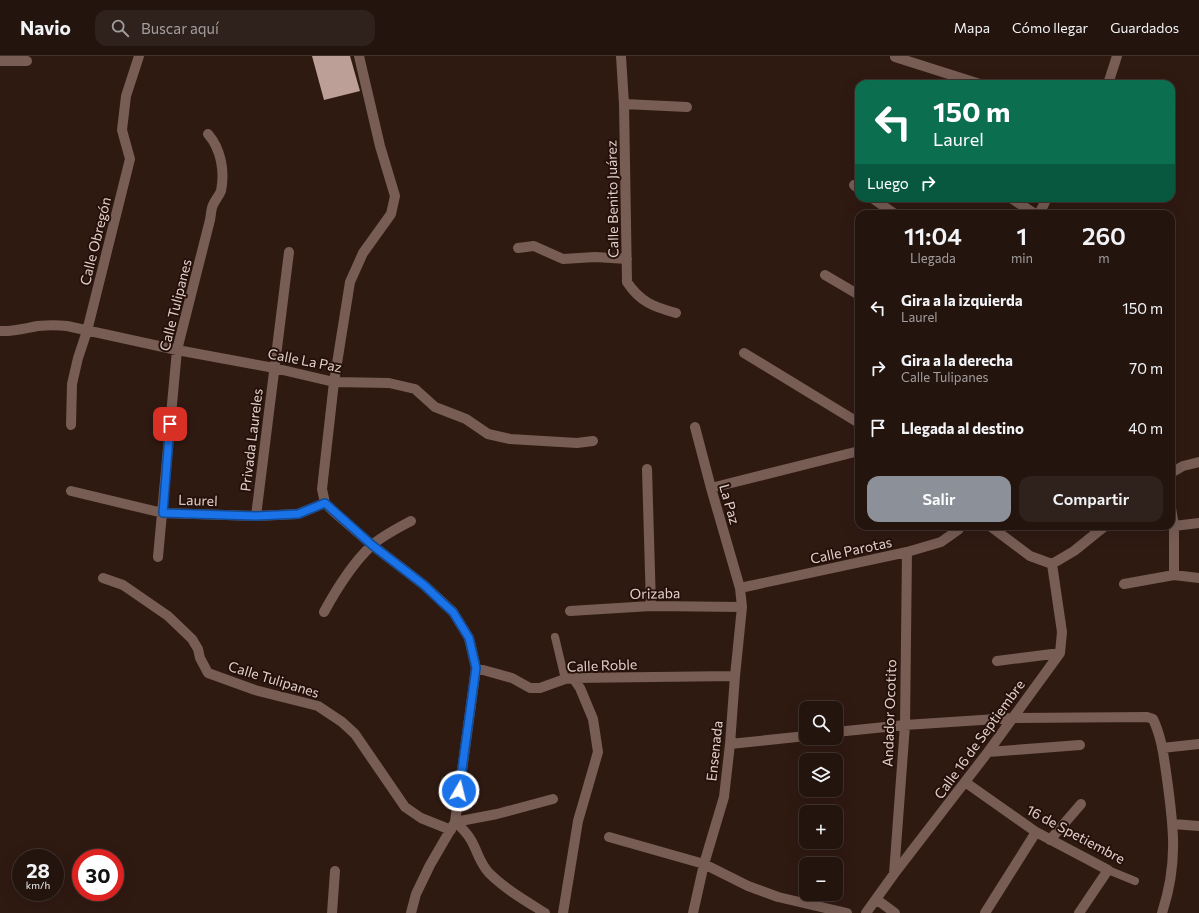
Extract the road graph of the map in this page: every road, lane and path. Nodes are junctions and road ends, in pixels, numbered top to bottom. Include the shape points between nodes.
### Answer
1 (139, 56) edge
2 (359, 56) edge
3 (621, 56) edge
4 (1117, 56) edge
5 (895, 57) edge
6 (0, 61) edge
7 (27, 61) dead end
8 (967, 80) edge
9 (1109, 80) edge
10 (624, 104) junction
11 (687, 107) dead end
12 (208, 134) dead end
13 (878, 202) edge
14 (1017, 202) edge
15 (889, 210) edge
16 (1029, 210) edge
17 (518, 248) dead end
18 (289, 252) dead end
19 (627, 259) junction
20 (825, 275) dead end
21 (855, 293) edge
22 (676, 313) dead end
23 (87, 330) junction
24 (0, 332) edge
25 (177, 350) junction
26 (744, 353) dead end
27 (274, 368) junction
28 (334, 382) junction
29 (855, 421) edge
30 (71, 425) dead end
31 (695, 427) dead end
32 (593, 441) dead end
33 (855, 453) edge
34 (1199, 462) edge
35 (647, 470) dead end
36 (1175, 471) edge
37 (711, 488) junction
38 (71, 491) dead end
39 (325, 503) junction
40 (163, 513) junction
41 (256, 516) junction
42 (411, 521) dead end
43 (1199, 523) edge
44 (1175, 526) edge
45 (958, 530) edge
46 (995, 530) edge
47 (1100, 530) edge
48 (1174, 530) edge
49 (372, 545) junction
50 (907, 552) junction
51 (158, 557) dead end
52 (1052, 564) junction
53 (1174, 575) junction
54 (103, 578) dead end
55 (1199, 578) edge
56 (1124, 584) dead end
57 (740, 588) junction
58 (651, 606) junction
59 (742, 607) junction
60 (570, 611) dead end
61 (324, 612) dead end
62 (555, 636) dead end
63 (1060, 653) junction
64 (997, 660) dead end
65 (476, 668) junction
66 (734, 676) junction
67 (569, 678) junction
68 (1012, 718) junction
69 (904, 725) junction
70 (843, 731) edge
71 (799, 737) edge
72 (730, 744) junction
73 (1199, 744) edge
74 (1080, 745) dead end
75 (1162, 748) junction
76 (988, 752) junction
77 (965, 782) junction
78 (553, 799) dead end
79 (1081, 804) dead end
80 (1173, 824) junction
81 (453, 826) junction
82 (1199, 826) edge
83 (1036, 832) junction
84 (609, 837) dead end
85 (1050, 840) junction
86 (704, 864) junction
87 (1108, 870) junction
88 (335, 871) dead end
89 (894, 874) junction
90 (1136, 881) dead end
91 (876, 899) junction
92 (332, 913) edge
93 (411, 913) edge
94 (545, 913) edge
95 (563, 913) edge
96 (693, 913) edge
97 (847, 913) edge
98 (866, 913) edge
99 (895, 913) edge
100 (985, 913) edge
101 (1079, 913) edge
102 (1162, 913) edge

1 - 23 street, Calle Obregón via 126,96 122,130 130,159
2 - 28 street via 380,146 395,196 391,214 363,253 350,282
3 - 10 street, Calle Benito Juárez
4 - 9 street
5 - 8 street
6 - 7 street
10 - 11 street
10 - 19 street, Calle Benito Juárez
12 - 25 street, Calle Tulipanes via 215,142 220,155 223,170 220,192 212,206
13 - 15 street
14 - 16 street
17 - 19 street via 534,246 563,259
18 - 27 street, Privada Laureles
19 - 22 street, Calle Benito Juárez via 627,282 633,291 648,304
20 - 21 street
23 - 24 street, Calle La Paz via 53,325
23 - 25 street, Calle La Paz
23 - 30 street, Calle Obregón via 72,384
25 - 27 street, Calle La Paz
25 - 40 street, Calle Tulipanes
26 - 29 street
27 - 28 street, Calle La Paz
27 - 41 street, Privada Laureles
28 - 32 street, Calle La Paz via 389,383 415,389 435,406 466,419 488,434 496,436 577,444
28 - 39 street via 322,489
31 - 37 street, La Paz
33 - 37 street
34 - 36 street
35 - 58 street
37 - 57 street, La Paz
38 - 40 street, Laurel
39 - 41 street, Laurel via 298,514
39 - 49 street
40 - 41 street, Laurel
40 - 51 street, Calle Tulipanes
42 - 49 street
43 - 44 street
45 - 50 street, Calle Parotas via 941,542
46 - 52 street via 1030,556
47 - 52 street via 1074,551
48 - 53 street
49 - 61 street via 334,593
49 - 65 street via 424,585 453,612 469,638
50 - 57 street, Calle Parotas
50 - 69 street, Andador Ocotito
52 - 63 street via 1062,632
53 - 55 street
53 - 56 street
54 - 81 street, Calle Tulipanes via 122,585 168,616 192,639 208,673 255,690 318,706 342,722 355,734 405,807 421,818
57 - 59 street, Ensenada
58 - 59 street, Orizaba
58 - 60 street, Orizaba
59 - 66 street, Ensenada
62 - 67 lane
63 - 64 street
63 - 68 street, Calle 16 de Septiembre
65 - 67 street, Calle Roble via 512,678 530,688 540,688
65 - 81 street
66 - 67 street, Calle Roble
66 - 72 street, Ensenada
67 - 95 street via 580,688 593,719 598,752 578,821
68 - 69 street
68 - 75 street via 1147,716 1153,719
68 - 76 street, Calle 16 de Septiembre
69 - 70 street
69 - 89 street, Andador Ocotito
71 - 72 street
72 - 86 street, Ensenada via 724,797
73 - 75 street
74 - 76 street
75 - 80 street
76 - 77 street, Calle 16 de Septiembre
77 - 83 street, 16 de Spetiembre
77 - 89 street, Calle 16 de Septiembre
78 - 81 street
79 - 85 street
80 - 82 street
80 - 102 street via 1172,871
81 - 93 street via 416,894
81 - 94 street, Calle Tulipanes via 466,832 478,858 489,872
83 - 85 street, 16 de Spetiembre
83 - 100 street
84 - 86 street
85 - 87 street, 16 de Spetiembre
86 - 96 street, Ensenada
86 - 97 street via 748,886 778,897
87 - 90 lane, 16 de Spetiembre
87 - 101 street
88 - 92 street
89 - 91 street, Calle 16 de Septiembre
91 - 98 street, Calle 16 de Septiembre
91 - 99 street

